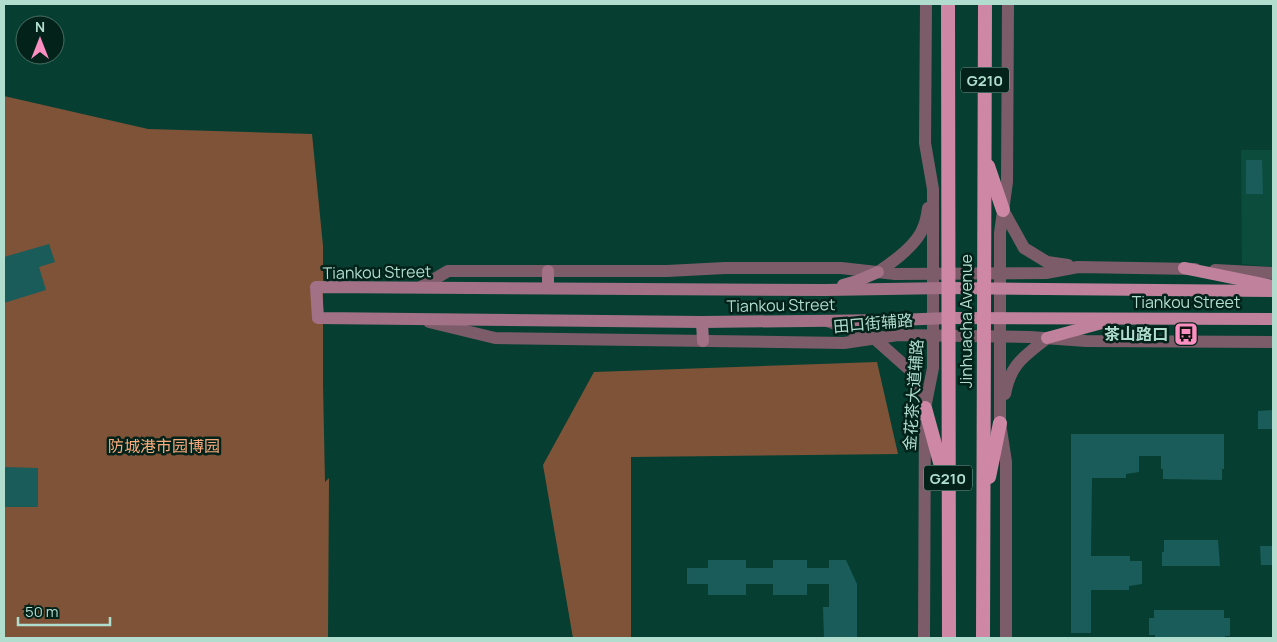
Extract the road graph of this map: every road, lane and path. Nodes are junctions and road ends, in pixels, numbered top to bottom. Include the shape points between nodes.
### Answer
1 (926, 4) edge
2 (948, 4) edge
3 (985, 4) edge
4 (1008, 4) edge
5 (984, 156) junction
6 (933, 189) junction
7 (1003, 210) junction
8 (1078, 267) junction
9 (1184, 268) junction
10 (548, 271) junction
11 (878, 272) junction
12 (933, 273) junction
13 (948, 273) junction
14 (984, 273) junction
15 (1000, 273) junction
16 (1273, 273) edge
17 (1273, 286) edge
18 (420, 287) junction
19 (548, 288) junction
20 (933, 288) junction
21 (948, 288) junction
22 (984, 289) junction
23 (1000, 289) junction
24 (825, 290) junction
25 (1273, 291) edge
26 (933, 318) junction
27 (948, 318) junction
28 (983, 318) junction
29 (1000, 318) junction
30 (1119, 318) junction
31 (1273, 318) edge
32 (417, 319) junction
33 (827, 321) junction
34 (702, 322) junction
35 (933, 336) junction
36 (948, 336) junction
37 (983, 336) junction
38 (1000, 336) junction
39 (1047, 338) junction
40 (875, 339) junction
41 (702, 341) junction
42 (1273, 342) edge
43 (925, 408) junction
44 (1000, 423) junction
45 (948, 494) junction
46 (983, 504) junction
47 (924, 638) edge
48 (949, 638) edge
49 (983, 638) edge
50 (1006, 638) edge

1 - 6 street, 金花茶大道辅路 via 925,143
2 - 13 highway, Jinhuacha Avenue / G210
3 - 5 highway, Jinhuacha Avenue / G210
4 - 7 street via 1007,182
5 - 7 highway
5 - 14 highway, Jinhuacha Avenue / G210
6 - 11 street via 923,229 908,248
6 - 12 street, 金花茶大道辅路
7 - 8 street via 1024,248 1047,262
7 - 15 street
8 - 9 street
8 - 15 street via 1046,273
9 - 16 street
9 - 17 main road
10 - 11 street via 841,268
10 - 18 street via 448,271
10 - 19 main road
11 - 12 street
11 - 24 main road
12 - 13 street
12 - 20 street, 金花茶大道辅路
13 - 14 street
13 - 21 highway, Jinhuacha Avenue / G210
14 - 15 street
14 - 22 highway, Jinhuacha Avenue / G210
15 - 23 street
18 - 19 main road, Tiankou Street
18 - 32 main road, Tiankou Street via 316,286 318,318
19 - 24 main road, Tiankou Street
20 - 21 main road, Tiankou Street
20 - 24 main road, Tiankou Street
20 - 26 street, 金花茶大道辅路
21 - 22 main road, Tiankou Street
21 - 27 highway, Jinhuacha Avenue / G210
22 - 23 main road, Tiankou Street
22 - 28 highway, Jinhuacha Avenue / G210
23 - 25 main road, Tiankou Street
23 - 29 street
26 - 27 main road, Tiankou Street
26 - 33 main road, Tiankou Street
26 - 35 street, 金花茶大道辅路
27 - 28 main road, Tiankou Street
27 - 36 highway, Jinhuacha Avenue / G210
28 - 29 main road, Tiankou Street
28 - 37 highway, Jinhuacha Avenue / G210
29 - 30 main road, Tiankou Street
29 - 38 street
30 - 31 main road, Tiankou Street
30 - 39 main road
32 - 34 main road, Tiankou Street
32 - 41 street, 田口街辅路 via 495,338
33 - 34 main road, Tiankou Street
33 - 40 street
34 - 41 main road
35 - 36 street, 田口街辅路
35 - 40 street, 田口街辅路 via 898,335
35 - 43 street, 金花茶大道辅路 via 933,368
36 - 37 street, 田口街辅路
36 - 45 highway, Jinhuacha Avenue / G210
37 - 38 street, 田口街辅路
37 - 46 highway, Jinhuacha Avenue / G210
38 - 39 street, 田口街辅路
38 - 44 street
39 - 42 street, 田口街辅路
39 - 44 street via 1020,360 1009,377
40 - 41 street, 田口街辅路 via 844,343
40 - 43 street via 911,371
43 - 45 highway
43 - 47 street, 金花茶大道辅路
44 - 46 highway
44 - 50 street via 1006,462
45 - 48 highway, Jinhuacha Avenue / G210
46 - 49 highway, Jinhuacha Avenue / G210

